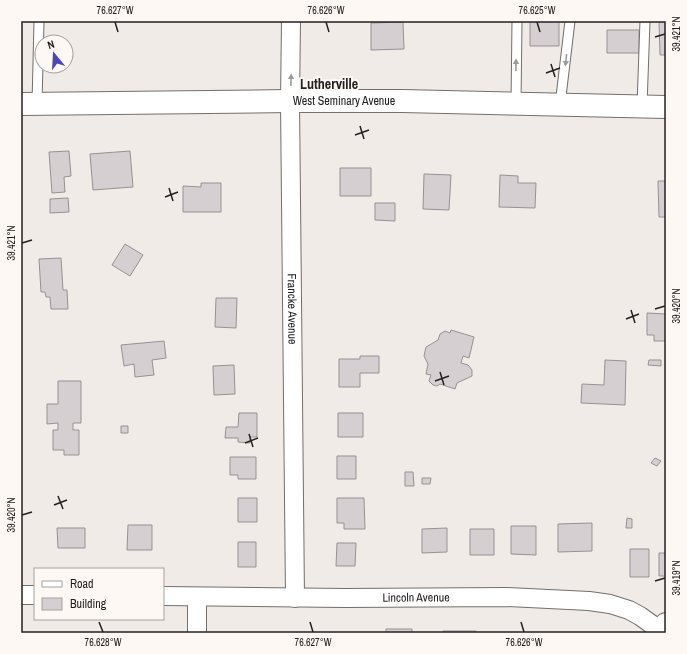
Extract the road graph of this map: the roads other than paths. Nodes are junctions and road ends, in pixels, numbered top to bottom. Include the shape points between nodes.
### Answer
1 (39, 21) edge
2 (291, 21) edge
3 (517, 21) edge
4 (570, 21) edge
5 (645, 21) edge
6 (290, 101) junction
7 (29, 104) edge
8 (516, 104) junction
9 (560, 105) junction
10 (666, 107) edge
11 (642, 108) junction
12 (21, 595) edge
13 (34, 595) edge
14 (164, 596) edge
15 (197, 597) junction
16 (295, 598) junction
17 (662, 629) edge
18 (197, 633) edge

1 - 7 lane
6 -> 2 street, Francke Avenue
8 -> 3 lane
4 -> 9 lane
5 - 11 lane
6 - 7 main road, West Seminary Avenue
6 - 8 main road, West Seminary Avenue
6 - 16 street, Francke Avenue
8 - 9 main road, West Seminary Avenue
9 - 11 main road, West Seminary Avenue
10 - 11 main road, West Seminary Avenue
12 - 13 street
14 - 15 street, Lincoln Avenue
15 - 16 street, Lincoln Avenue
15 - 18 street
16 - 17 street, Lincoln Avenue via 506,597 589,601 629,610

